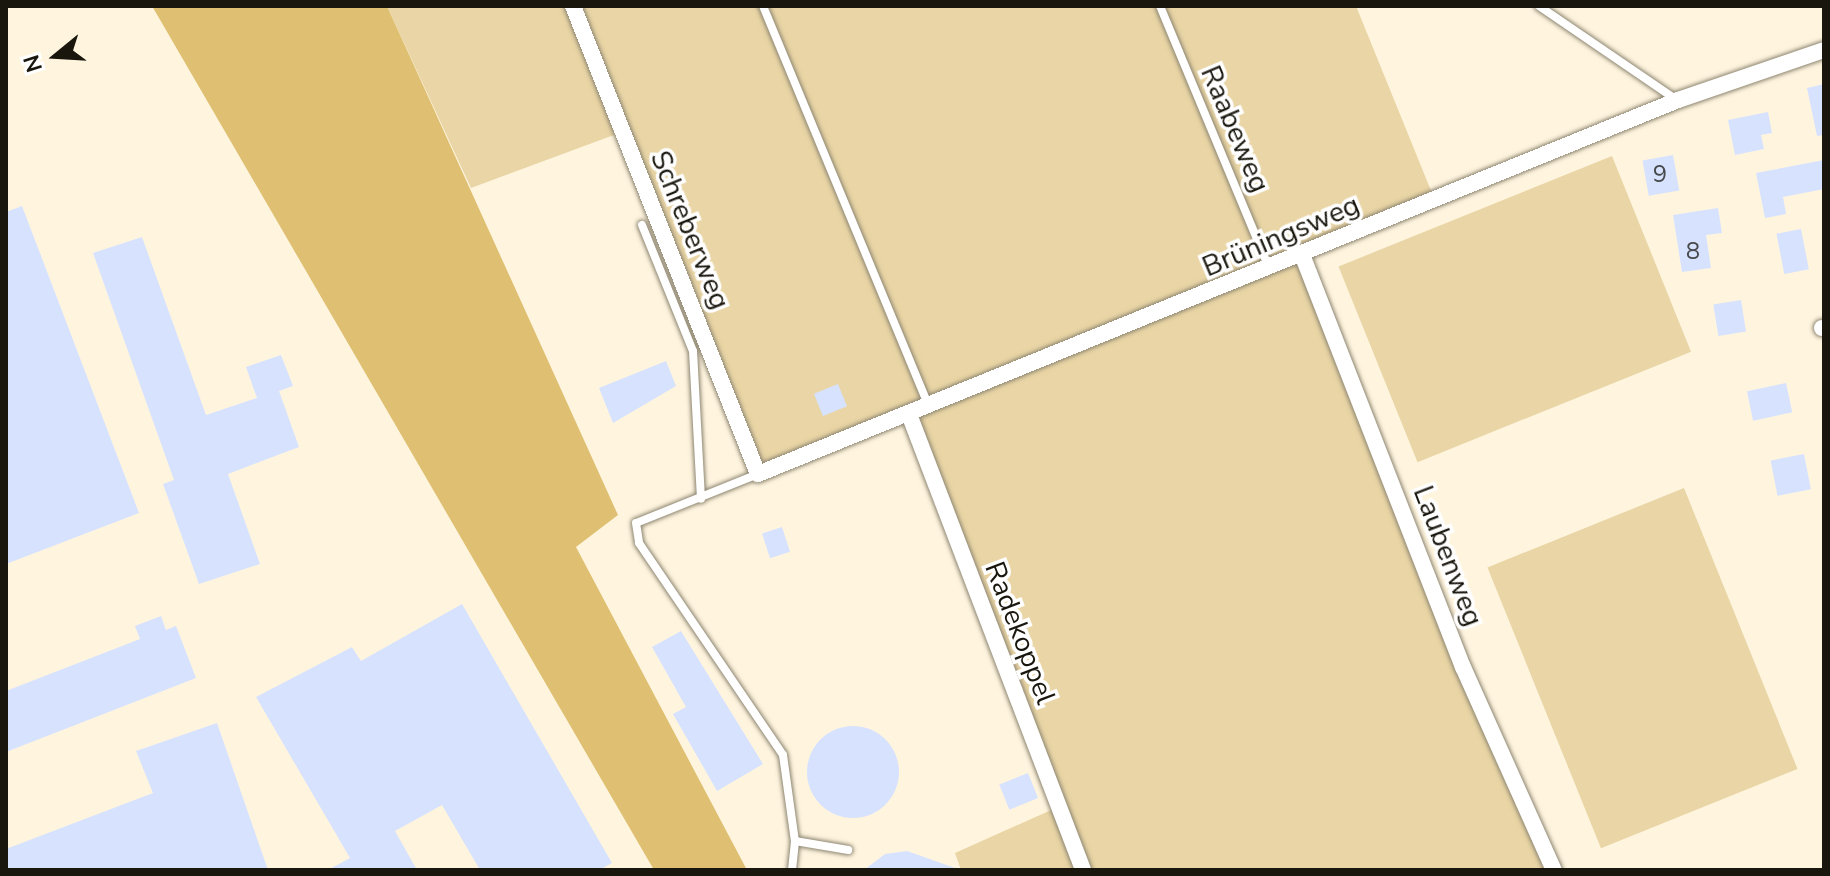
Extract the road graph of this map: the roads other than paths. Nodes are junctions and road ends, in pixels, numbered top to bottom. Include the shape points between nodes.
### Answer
1 (573, 6) edge
2 (763, 6) edge
3 (1160, 6) edge
4 (1539, 6) edge
5 (1824, 50) edge
6 (1678, 100) junction
7 (642, 225) dead end
8 (1303, 257) junction
9 (1269, 270) junction
10 (929, 406) junction
11 (909, 414) junction
12 (758, 474) junction
13 (701, 499) junction
14 (795, 841) junction
15 (848, 850) dead end
16 (792, 870) edge
17 (1083, 870) edge
18 (1554, 870) edge

1 - 12 street, Schreberweg
2 - 10 lane
3 - 9 lane, Raabeweg
4 - 6 lane
5 - 6 street, Brüningsweg
6 - 8 street, Brüningsweg
7 - 13 lane via 693,351
8 - 9 street, Brüningsweg
8 - 18 street, Laubenweg via 1463,667
9 - 10 street, Brüningsweg
10 - 11 street, Brüningsweg
11 - 12 street, Brüningsweg
11 - 17 street, Radekoppel
12 - 13 lane
13 - 14 lane via 636,523 639,543 783,755
14 - 15 lane
14 - 16 lane

